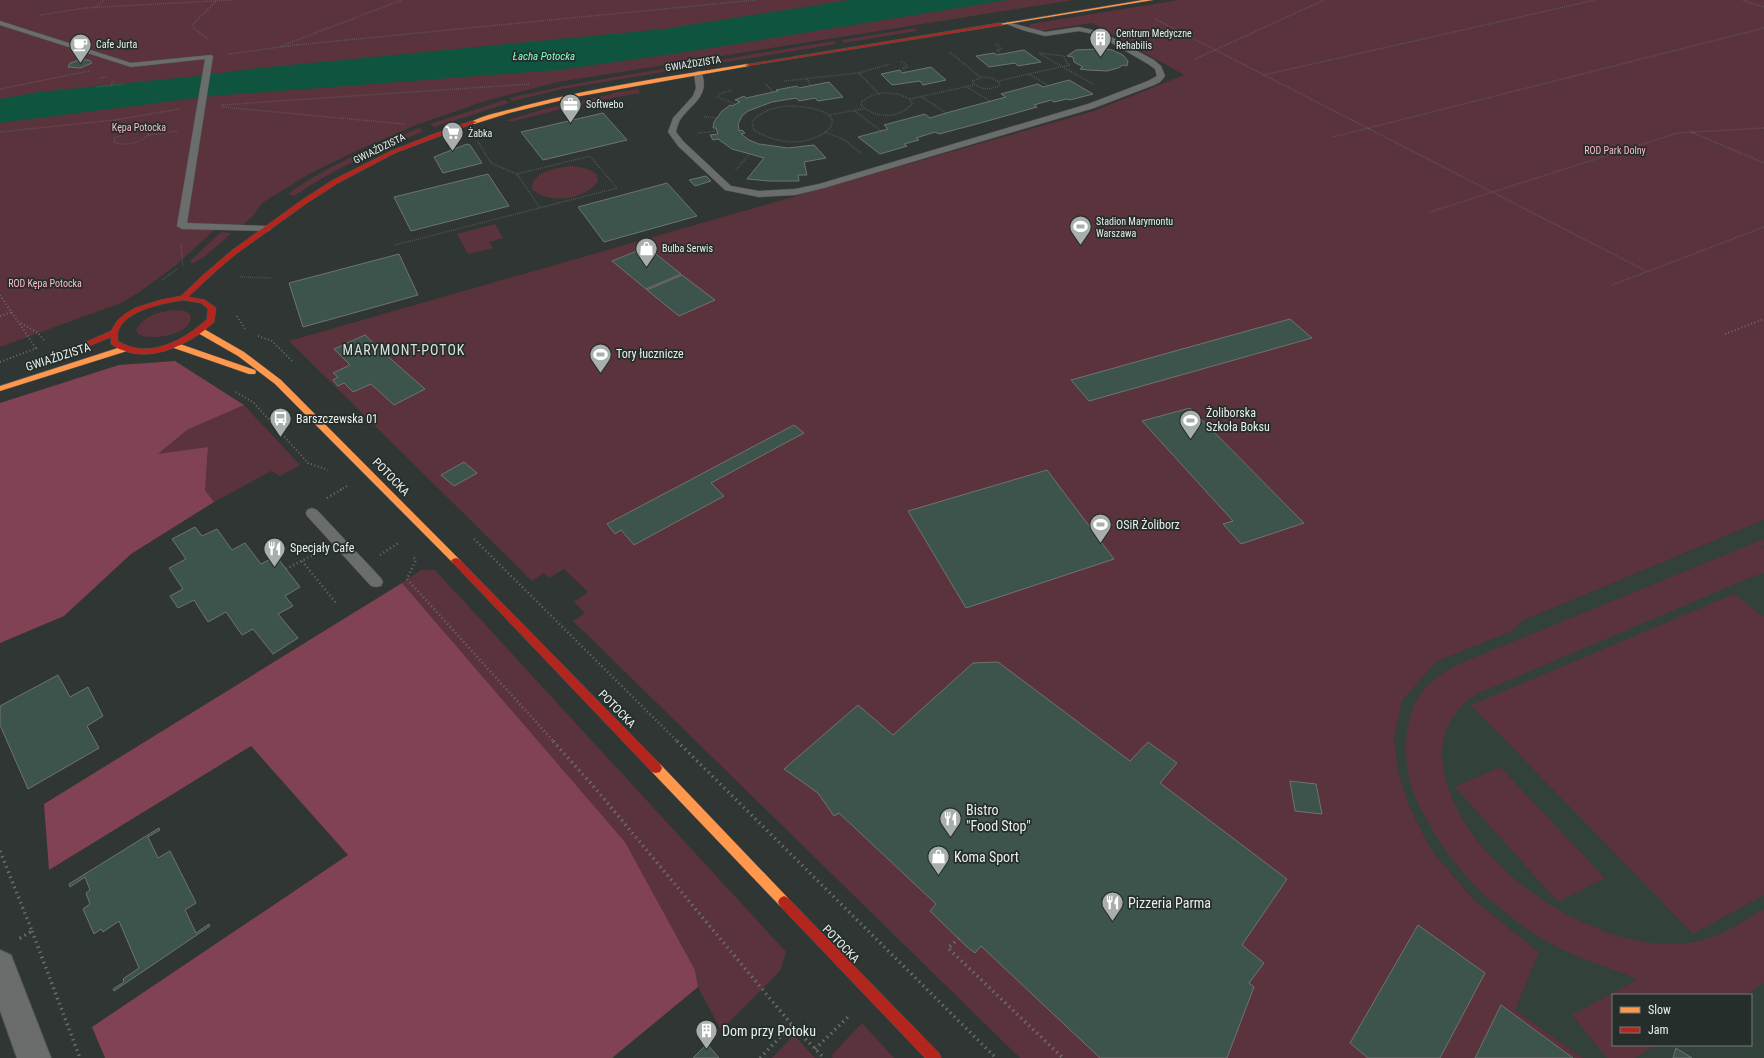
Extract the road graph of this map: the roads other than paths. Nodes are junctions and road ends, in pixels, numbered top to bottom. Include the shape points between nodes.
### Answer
1 (1151, 0) edge
2 (0, 22) edge
3 (1009, 23) junction
4 (698, 73) junction
5 (266, 230) junction
6 (237, 263) dead end
7 (183, 298) junction
8 (201, 331) junction
9 (112, 333) junction
10 (174, 345) junction
11 (124, 349) junction
12 (44, 361) road end
13 (278, 382) junction
14 (0, 389) edge
15 (312, 513) dead end
16 (376, 582) dead end
17 (6, 955) edge
18 (34, 1058) edge
19 (934, 1058) edge

1 - 3 street, GWIAŹDZISTA
2 - 5 lane via 131,65 210,56 182,226
3 - 4 street, GWIAŹDZISTA
3 - 4 lane via 1042,33 1078,29 1100,33 1151,62 1158,68 1161,76 1157,80 1091,106 821,186 795,192 759,194 728,188 681,144 672,132 676,120 697,96 700,88
4 - 5 street, GWIAŹDZISTA via 599,89 534,103 438,134 388,155 319,191
5 - 6 street, GWIAŹDZISTA
5 - 7 street, GWIAŹDZISTA via 235,250
7 - 8 street via 206,298 212,308 212,319
7 - 9 street via 161,301 140,309 122,320
8 - 10 street
8 - 13 street, POTOCKA via 241,354
9 - 11 street via 114,342
9 - 12 street, GWIAŹDZISTA
10 - 11 street via 141,351
10 - 13 street, POTOCKA
11 - 14 street, GWIAŹDZISTA
13 - 19 street, POTOCKA via 554,662
15 - 16 lane
17 - 18 street

